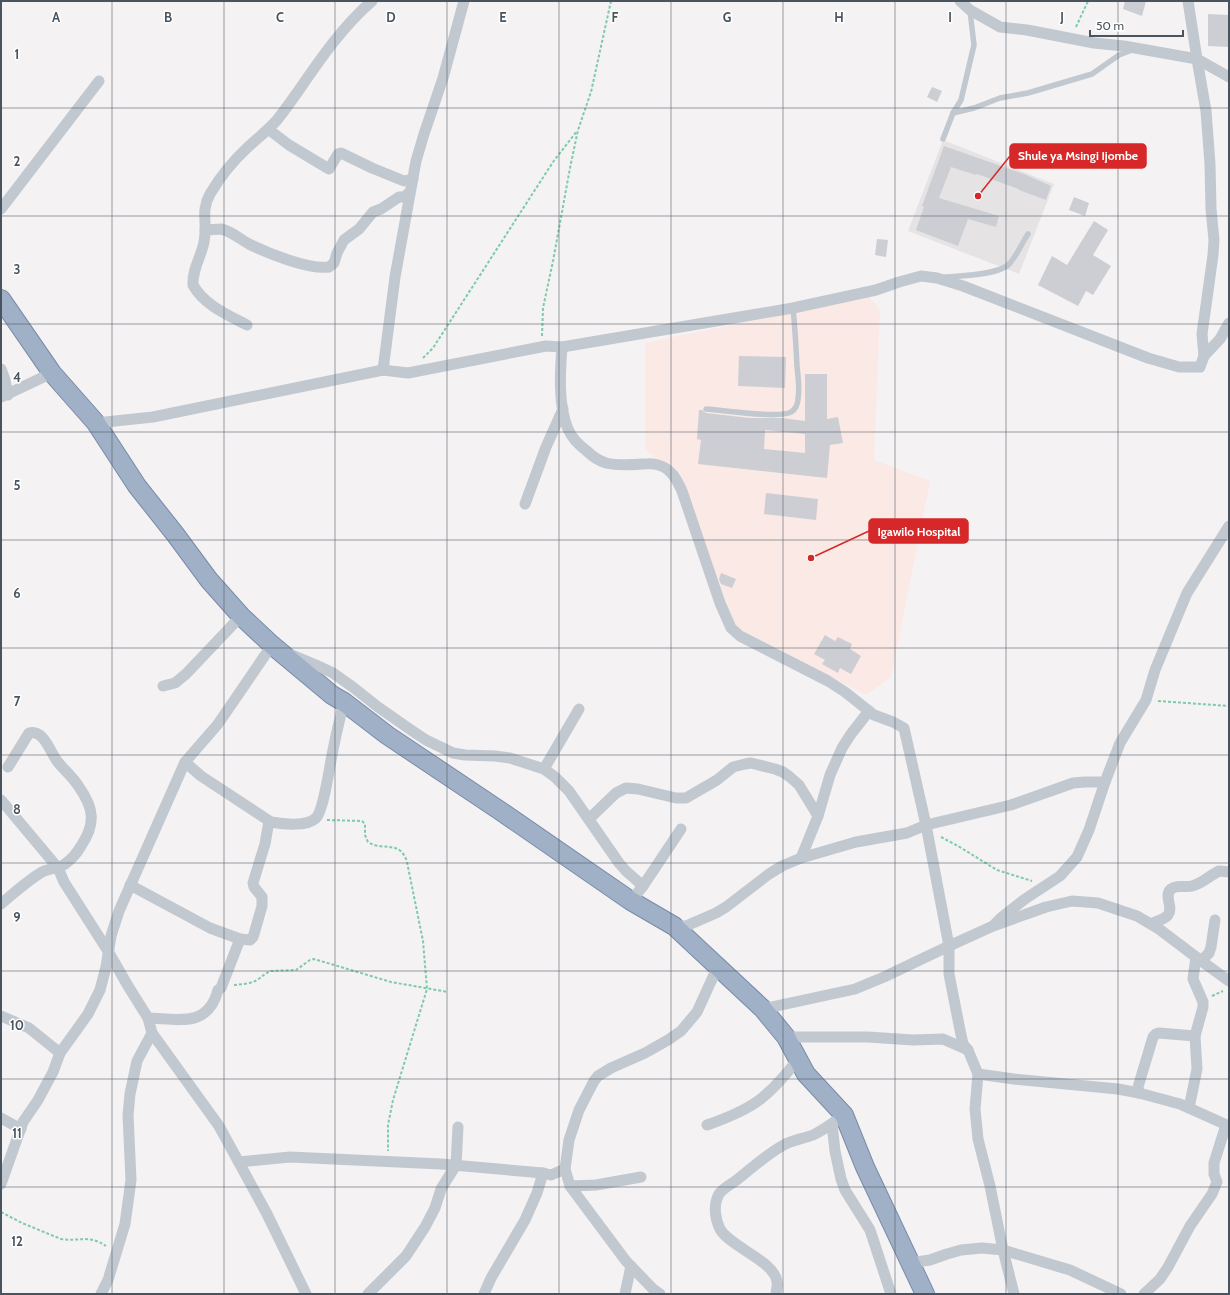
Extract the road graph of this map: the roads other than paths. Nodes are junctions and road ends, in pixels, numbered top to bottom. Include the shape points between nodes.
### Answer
1 (372, 1) edge
2 (464, 1) edge
3 (960, 1) edge
4 (1188, 1) edge
5 (970, 10) junction
6 (1136, 48) junction
7 (1197, 59) junction
8 (1229, 76) edge
9 (99, 81) dead end
10 (953, 113) junction
11 (268, 129) junction
12 (943, 139) dead end
13 (413, 179) junction
14 (410, 192) junction
15 (1, 208) edge
16 (205, 230) junction
17 (1028, 234) dead end
18 (937, 278) junction
19 (1, 299) edge
20 (793, 308) junction
21 (1229, 323) edge
22 (247, 325) dead end
23 (562, 347) junction
24 (1204, 356) junction
25 (1, 369) edge
26 (383, 370) junction
27 (52, 374) junction
28 (5, 396) edge
29 (563, 409) junction
30 (706, 409) dead end
31 (96, 423) junction
32 (525, 504) dead end
33 (1229, 526) edge
34 (241, 616) junction
35 (272, 645) junction
36 (163, 686) dead end
37 (344, 702) junction
38 (579, 709) dead end
39 (869, 712) junction
40 (184, 762) junction
41 (8, 767) dead end
42 (544, 769) junction
43 (1105, 782) junction
44 (1, 800) edge
45 (818, 816) junction
46 (589, 819) junction
47 (269, 821) junction
48 (926, 825) junction
49 (681, 829) dead end
50 (801, 858) junction
51 (58, 868) junction
52 (1229, 872) edge
53 (130, 885) junction
54 (642, 886) junction
55 (630, 901) junction
56 (1, 904) edge
57 (1215, 920) dead end
58 (1151, 924) junction
59 (674, 926) junction
60 (994, 926) junction
61 (240, 939) junction
62 (949, 946) junction
63 (108, 950) junction
64 (1198, 959) junction
65 (718, 966) junction
66 (1229, 981) edge
67 (763, 1010) junction
68 (1, 1016) edge
69 (148, 1018) junction
70 (152, 1033) junction
71 (1195, 1036) junction
72 (786, 1037) junction
73 (968, 1050) junction
74 (60, 1053) junction
75 (798, 1059) junction
76 (978, 1074) junction
77 (1139, 1092) junction
78 (1188, 1108) junction
79 (1, 1118) edge
80 (838, 1119) junction
81 (707, 1125) dead end
82 (1227, 1125) edge
83 (458, 1127) dead end
84 (21, 1129) junction
85 (239, 1162) junction
86 (456, 1165) junction
87 (565, 1169) junction
88 (544, 1173) junction
89 (641, 1177) dead end
90 (1, 1182) edge
91 (570, 1186) junction
92 (1003, 1250) junction
93 (910, 1263) junction
94 (630, 1266) junction
95 (101, 1294) edge
96 (306, 1294) edge
97 (368, 1294) edge
98 (484, 1294) edge
99 (625, 1294) edge
100 (660, 1294) edge
101 (776, 1294) edge
102 (890, 1294) edge
103 (925, 1294) edge
104 (1014, 1294) edge
105 (1121, 1294) edge
106 (1144, 1294) edge

1 - 11 street via 339,35 288,106
2 - 13 street
3 - 5 street
4 - 7 street
5 - 6 street via 1000,27
5 - 10 lane via 974,45 961,100
6 - 7 street
6 - 10 lane via 1092,74
7 - 8 street
7 - 24 street via 1208,127 1210,209 1214,240 1202,334
9 - 15 street
10 - 12 lane
11 - 13 street via 329,169 341,153 398,179
11 - 16 street via 238,157 212,192 204,210
13 - 14 street
14 - 16 street via 372,212 359,229 344,240 334,263 329,267 315,267 274,256 222,230
14 - 26 street
16 - 22 street via 193,275 193,285 213,306
17 - 18 lane via 1010,264 1000,270 972,276
18 - 20 street via 921,276 876,290
18 - 24 street via 1043,316 1148,358 1179,367 1200,367
19 - 27 highway
20 - 23 street
20 - 30 lane via 798,389 798,400 794,410 786,414 766,414
21 - 24 street via 1220,339
23 - 26 street via 546,346 408,373
23 - 29 street via 560,368
25 - 28 street via 5,380
26 - 31 street via 153,417
27 - 28 street
27 - 31 highway
29 - 32 street
29 - 39 street via 572,436 600,460 624,465 658,465 674,476 682,491 720,603 734,632 834,685
31 - 34 highway via 137,486 209,580
33 - 43 street via 1187,593 1155,670 1146,700 1120,743
34 - 35 highway
34 - 36 street via 186,674 175,683
35 - 37 highway
35 - 40 street via 218,724
35 - 42 street via 333,673 426,740 453,753 510,758
37 - 47 street via 325,793 315,819 301,824 278,824
37 - 55 highway via 387,735
38 - 42 street
39 - 45 street via 842,748 830,775
39 - 48 street via 904,728
40 - 47 street
40 - 53 street
41 - 51 street via 31,732 45,740 56,760 84,794 92,818 90,831 77,852
42 - 46 street via 569,791
43 - 48 street via 1073,783 1011,805
43 - 60 street via 1077,857 1060,876 1009,910
44 - 51 street
45 - 46 street via 799,785 790,777 783,772 751,763 734,768 686,798 626,788 616,792
45 - 50 street
46 - 54 street via 619,863
47 - 61 street via 253,883 262,899 258,921 251,939
48 - 50 street via 907,833 856,842
48 - 62 street
49 - 54 street
50 - 59 street via 769,874 716,913 686,926
51 - 56 street via 43,871
51 - 63 street via 64,882
52 - 58 street via 1219,871 1194,886 1174,887 1168,895 1168,915
53 - 61 street via 210,928
53 - 63 street via 119,911
54 - 55 street
55 - 59 highway
57 - 64 street via 1209,953
58 - 60 street via 1124,911 1098,903 1072,901 1046,907
58 - 64 street
59 - 65 highway
60 - 62 street
61 - 69 street via 221,988 209,1010 190,1019
62 - 67 street via 855,989
62 - 73 street via 952,991 963,1044
63 - 69 street
63 - 74 street via 100,990 88,1014
64 - 66 street
64 - 71 street via 1193,979 1203,1007
65 - 67 highway
65 - 87 street via 697,1012 681,1031 645,1053 611,1068 594,1080 569,1140
67 - 72 highway
68 - 74 street via 29,1028
69 - 70 street
70 - 85 street via 219,1126
70 - 95 street via 137,1061 130,1094 128,1115 131,1180 125,1224 108,1280
71 - 77 street via 1159,1033 1153,1037 1138,1087
71 - 78 street via 1197,1069
72 - 73 street via 943,1039
72 - 75 highway
73 - 76 street
74 - 84 street via 53,1072
75 - 80 highway
75 - 81 street via 764,1098 744,1110
76 - 77 street
76 - 92 street via 975,1109 978,1139
77 - 78 street
78 - 82 street
79 - 84 street
80 - 93 highway via 865,1167
80 - 101 street via 814,1134 771,1152 722,1190 716,1201 716,1218 720,1230 770,1269 777,1281
80 - 102 street via 835,1151 841,1179 870,1230
82 - 106 street via 1214,1164 1217,1182 1214,1190 1190,1226 1168,1268
83 - 86 street
84 - 90 street
85 - 86 street via 290,1158
85 - 96 street
86 - 88 street
86 - 97 street via 412,1248
87 - 88 street via 551,1175
87 - 91 street
88 - 98 street via 525,1220
89 - 91 street via 596,1185
91 - 94 street
92 - 93 street via 961,1250 930,1260
92 - 104 street
92 - 105 street via 1070,1270
93 - 103 highway
94 - 99 street
94 - 100 street

